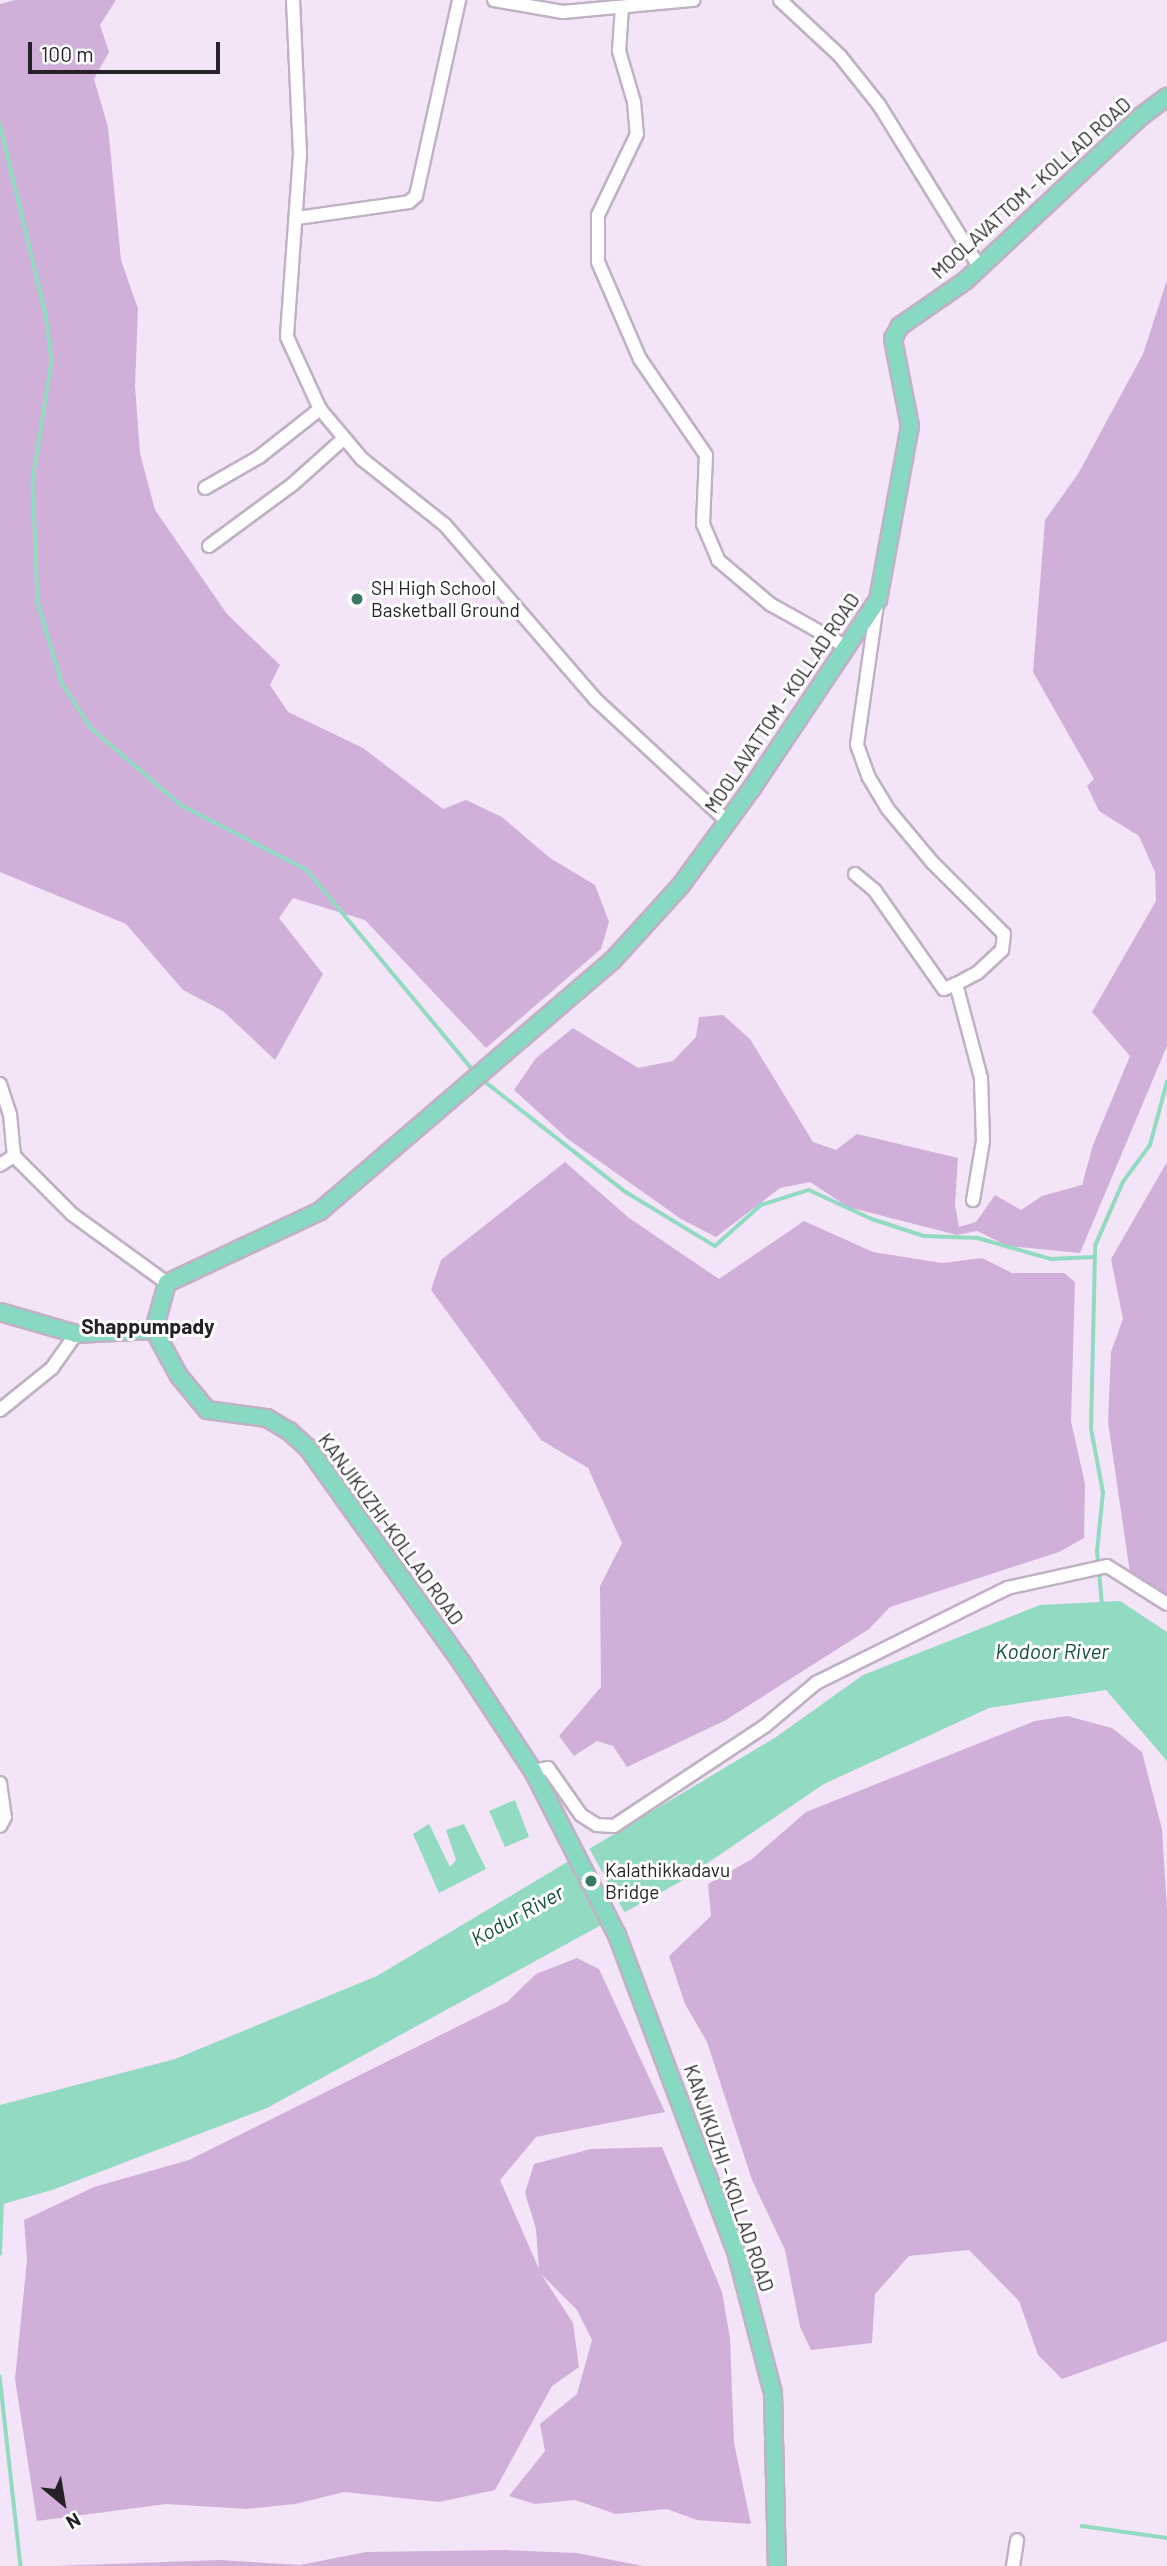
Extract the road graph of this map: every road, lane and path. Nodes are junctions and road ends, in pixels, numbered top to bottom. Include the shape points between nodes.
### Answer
1 (293, 0) edge
2 (459, 0) edge
3 (494, 0) edge
4 (693, 0) edge
5 (780, 0) edge
6 (622, 7) junction
7 (1167, 97) edge
8 (297, 218) junction
9 (979, 266) junction
10 (320, 409) junction
11 (342, 440) junction
12 (205, 488) dead end
13 (209, 547) dead end
14 (877, 600) junction
15 (845, 646) junction
16 (728, 822) junction
17 (855, 874) dead end
18 (957, 984) junction
19 (0, 1084) edge
20 (14, 1156) junction
21 (0, 1165) edge
22 (973, 1200) dead end
23 (167, 1283) junction
24 (0, 1312) edge
25 (154, 1330) junction
26 (76, 1334) junction
27 (0, 1410) edge
28 (1167, 1604) edge
29 (533, 1772) junction
30 (0, 1783) edge
31 (0, 1826) edge
32 (565, 1837) joint
33 (1017, 2540) dead end
34 (777, 2566) edge
35 (1013, 2566) edge

1 - 8 street via 300,154
2 - 8 street via 416,196 409,202
3 - 6 street via 563,12
4 - 6 street
5 - 9 street via 840,56 879,105
6 - 15 street via 619,51 634,102 637,134 598,215 598,262 640,359 706,455 703,524 718,560 770,604
7 - 9 main road, MOOLAVATTOM - KOLLAD ROAD
8 - 10 street via 287,337
9 - 14 main road, MOOLAVATTOM - KOLLAD ROAD via 900,326 893,338 910,426
10 - 11 street
10 - 12 street via 259,457
11 - 13 street via 293,484
11 - 16 street via 445,525 568,672
14 - 15 main road, MOOLAVATTOM - KOLLAD ROAD
14 - 18 street via 857,745 868,776 887,808 932,862 1004,934 1002,950
15 - 16 main road, MOOLAVATTOM - KOLLAD ROAD
16 - 23 main road, MOOLAVATTOM - KOLLAD ROAD via 681,885 613,960 320,1211
17 - 18 street via 875,891 944,989
18 - 22 street via 981,1077 983,1141
19 - 20 street via 10,1114
20 - 21 street
20 - 23 street via 73,1215
23 - 25 main road
24 - 26 main road
25 - 26 main road
25 - 29 main road, KANJIKUZHI-KOLLAD ROAD via 179,1376 207,1410 267,1418 308,1448 462,1663
26 - 27 street via 52,1368
28 - 29 street via 1107,1566 1007,1588 816,1683 765,1726 614,1826 597,1825 581,1815 548,1768
29 - 32 main road, KANJIKUZHI-KOLLAD ROAD
30 - 31 street via 5,1817
32 - 34 main road, KANJIKUZHI - KOLLAD ROAD via 617,1936 737,2255 773,2393
33 - 35 street

